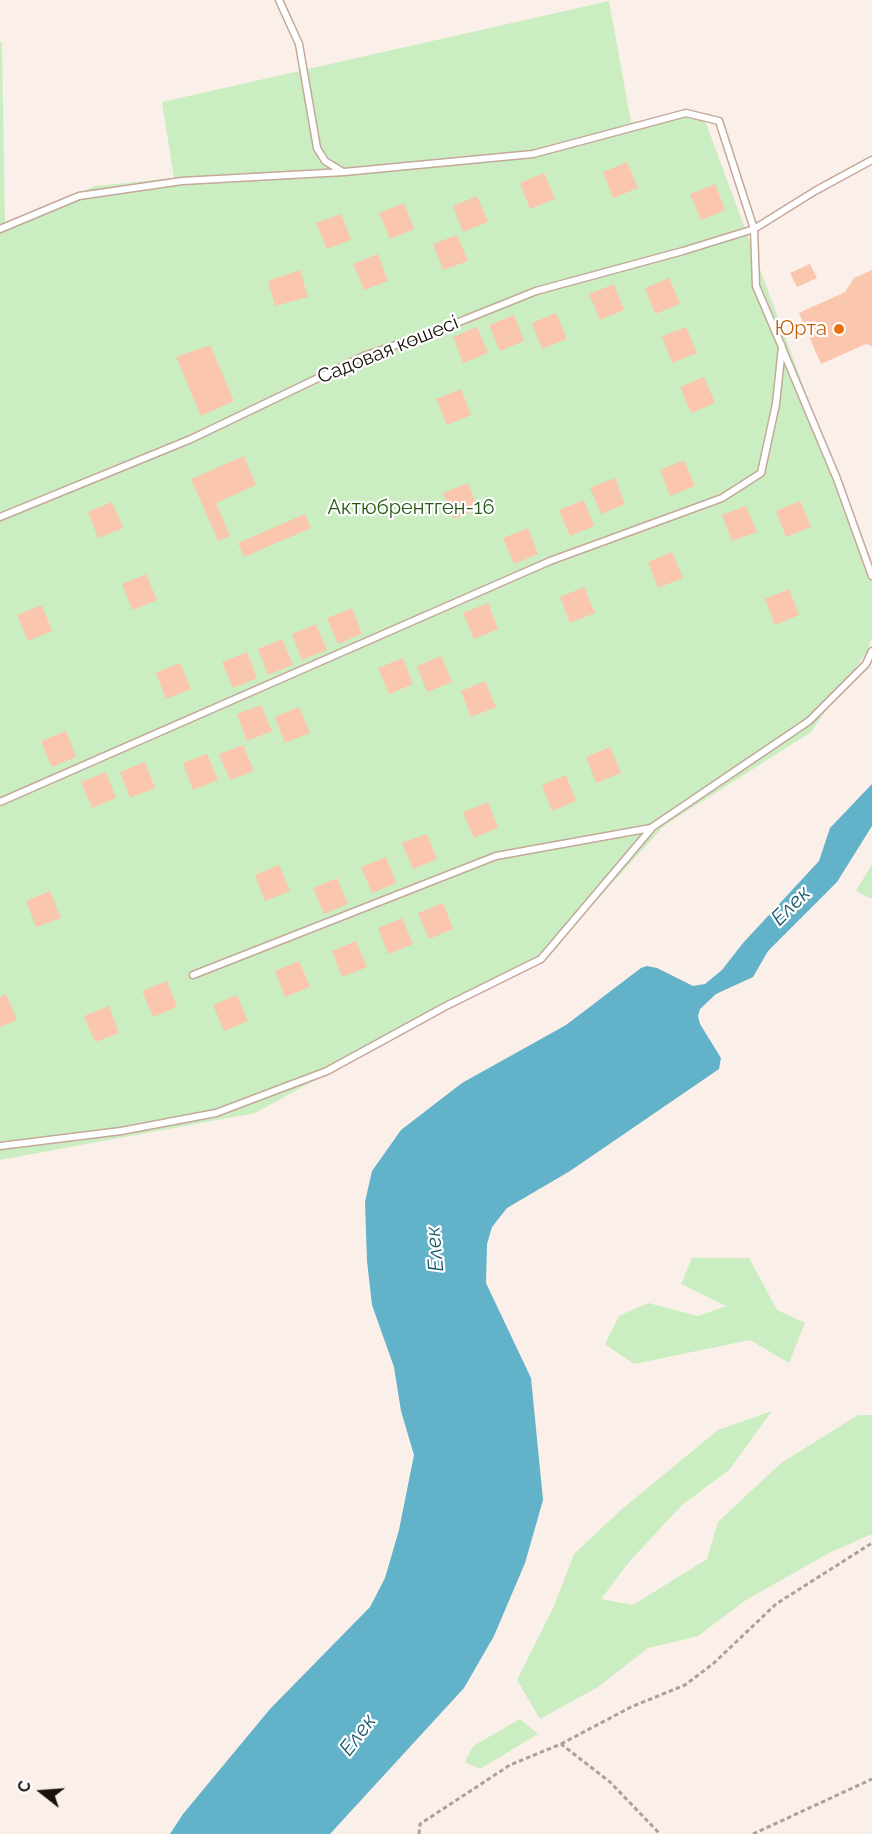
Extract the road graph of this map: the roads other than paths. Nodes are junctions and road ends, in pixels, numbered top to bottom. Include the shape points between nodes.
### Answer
1 (279, 0) edge
2 (872, 160) edge
3 (344, 172) junction
4 (754, 229) junction
5 (0, 230) edge
6 (782, 346) junction
7 (0, 517) edge
8 (872, 576) edge
9 (872, 651) edge
10 (0, 802) edge
11 (651, 828) junction
12 (193, 975) dead end
13 (0, 1146) edge

1 - 3 lane via 299,44 317,148 325,161
2 - 4 lane, Садовая көшесі
3 - 4 lane via 533,154 686,113 719,121
3 - 5 lane via 182,181 79,196
4 - 6 lane via 756,286
4 - 7 lane, Садовая көшесі via 536,291 364,356 191,439
6 - 8 lane
6 - 10 lane via 776,404 761,473 722,498 550,561
9 - 11 lane via 866,664 809,720
11 - 12 lane via 496,856
11 - 13 lane via 541,959 327,1071 216,1113 121,1131

